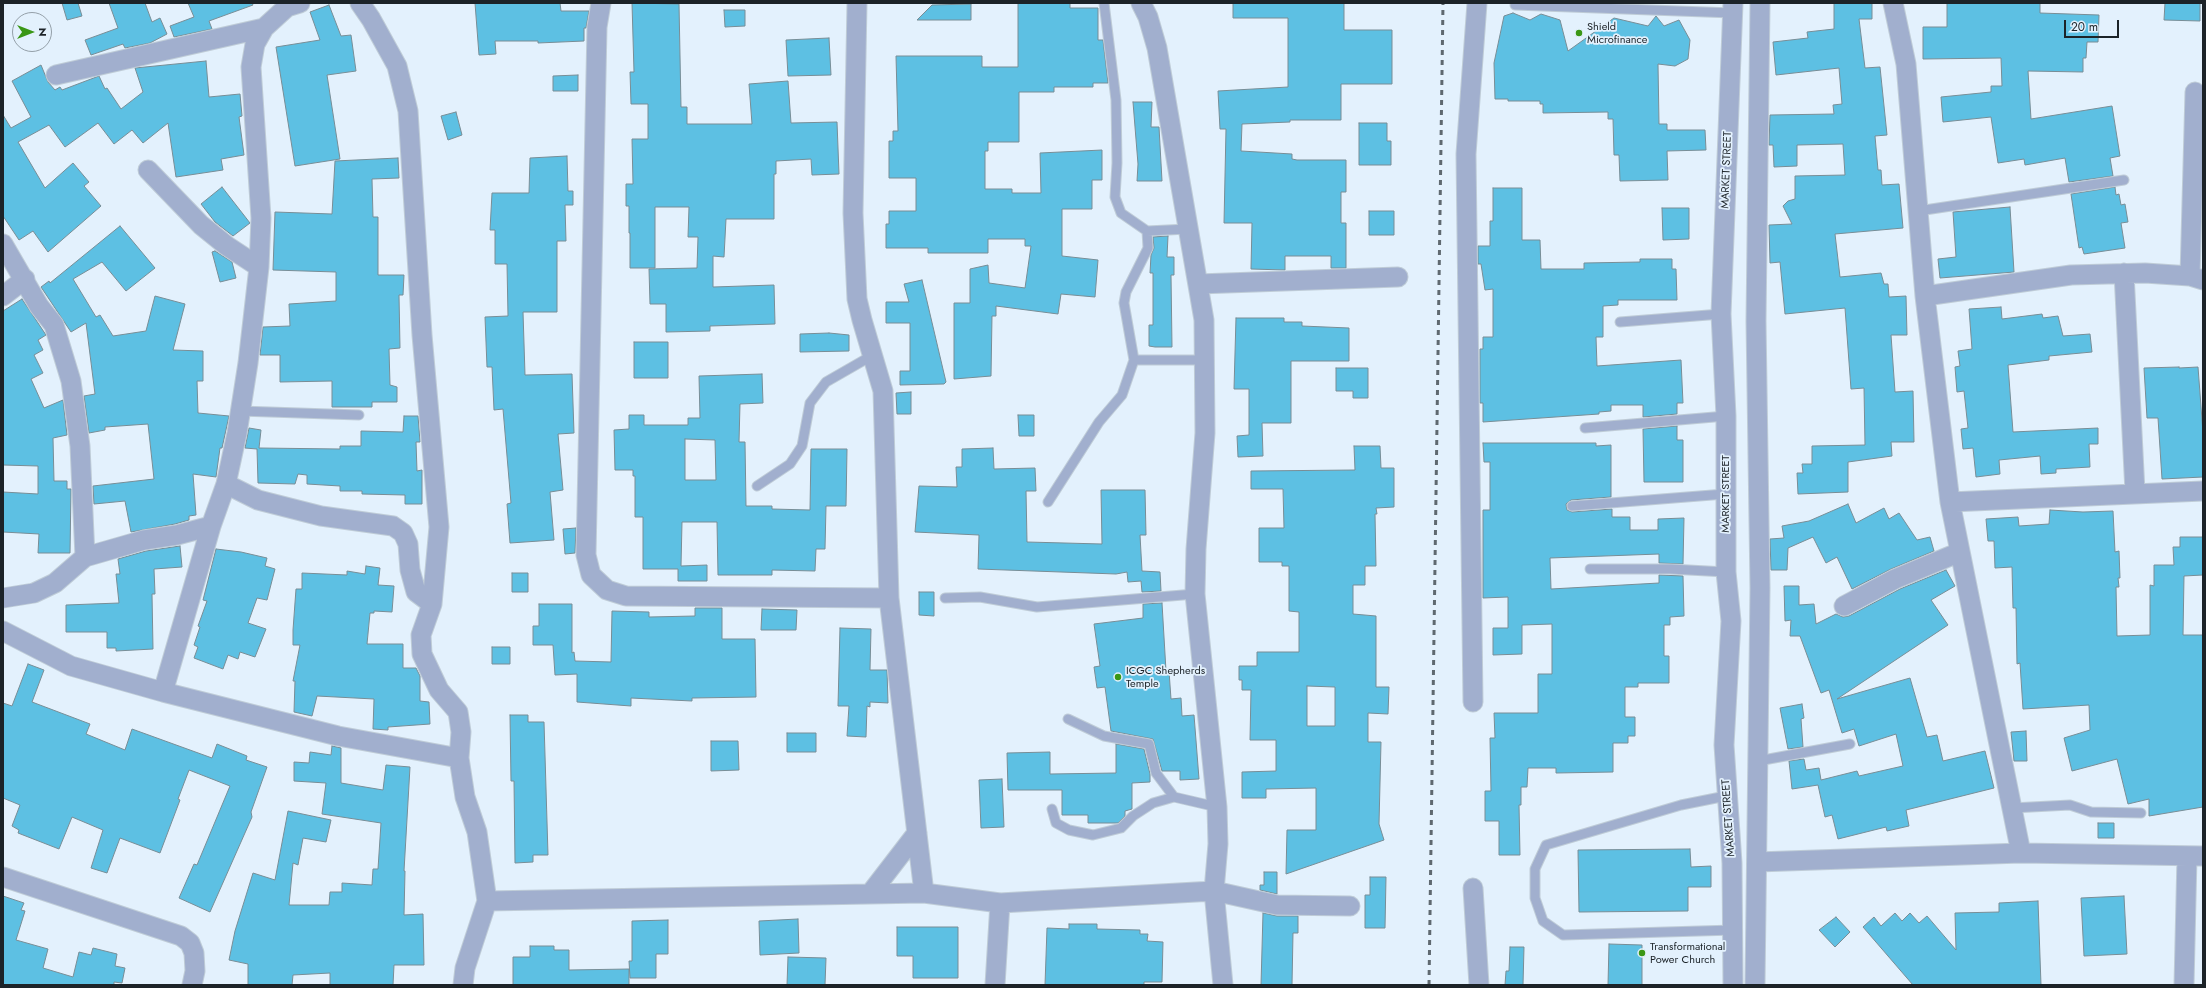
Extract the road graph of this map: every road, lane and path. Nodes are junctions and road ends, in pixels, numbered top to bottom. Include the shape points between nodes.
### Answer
1 (300, 3) edge
2 (360, 3) edge
3 (601, 3) edge
4 (857, 3) edge
5 (1104, 3) edge
6 (1141, 3) edge
7 (1477, 3) edge
8 (1760, 3) edge
9 (1893, 3) edge
10 (1515, 5) dead end
11 (1733, 8) edge
12 (264, 28) junction
13 (56, 76) dead end
14 (2195, 92) dead end
15 (148, 170) dead end
16 (2124, 180) dead end
17 (1918, 211) junction
18 (1188, 229) junction
19 (1147, 231) junction
20 (3, 244) edge
21 (259, 267) junction
22 (2124, 273) junction
23 (1398, 277) dead end
24 (2196, 278) edge
25 (25, 279) junction
26 (1198, 284) junction
27 (3, 296) edge
28 (1925, 296) junction
29 (1722, 314) junction
30 (1620, 322) dead end
31 (873, 355) junction
32 (1134, 360) junction
33 (1206, 360) junction
34 (240, 411) junction
35 (359, 414) dead end
36 (1726, 416) junction
37 (1585, 428) dead end
38 (226, 484) junction
39 (757, 486) dead end
40 (2203, 491) edge
41 (2135, 492) junction
42 (1725, 494) junction
43 (1048, 502) dead end
44 (1950, 502) junction
45 (1572, 506) dead end
46 (211, 526) junction
47 (1960, 552) junction
48 (85, 556) junction
49 (1590, 569) dead end
50 (1726, 572) junction
51 (1195, 594) junction
52 (3, 598) edge
53 (889, 598) junction
54 (945, 598) dead end
55 (432, 604) junction
56 (1844, 606) dead end
57 (3, 631) edge
58 (162, 692) junction
59 (1473, 702) dead end
60 (1068, 720) dead end
61 (1850, 744) dead end
62 (459, 758) junction
63 (1758, 761) junction
64 (1726, 796) junction
65 (1174, 797) junction
66 (1217, 807) junction
67 (2012, 808) junction
68 (1052, 809) dead end
69 (2141, 813) dead end
70 (917, 833) junction
71 (2021, 852) junction
72 (2195, 856) edge
73 (1757, 862) junction
74 (3, 876) edge
75 (1473, 888) dead end
76 (1214, 891) junction
77 (924, 893) junction
78 (870, 894) junction
79 (487, 901) junction
80 (1000, 903) junction
81 (1350, 906) dead end
82 (1734, 930) junction
83 (192, 985) edge
84 (463, 985) edge
85 (995, 985) edge
86 (1222, 985) edge
87 (1479, 985) edge
88 (1733, 985) edge
89 (1755, 985) edge
90 (2184, 985) edge

1 - 12 street via 287,7
2 - 55 street via 397,66 408,111 422,335 439,527
3 - 53 street via 597,27 586,555 591,575 607,590 626,596
4 - 31 street via 853,213 858,299
5 - 19 lane via 1116,100 1115,197 1121,213
6 - 18 street via 1157,48
7 - 59 street via 1466,154
8 - 63 street via 1756,321 1760,588
9 - 17 street via 1906,64
10 - 11 lane
11 - 29 street, MARKET STREET
12 - 13 street
12 - 21 street via 255,44 251,68 261,218
14 - 24 street
15 - 21 street via 201,225
16 - 17 lane
17 - 28 street
18 - 19 lane
18 - 26 street
19 - 32 lane via 1148,248 1126,292 1124,303
20 - 25 street
21 - 34 street
22 - 24 street
22 - 28 street via 2071,275
22 - 41 street
23 - 26 street
25 - 27 street
25 - 48 street via 54,325 71,381 80,446
26 - 33 street via 1204,320
28 - 44 street
29 - 30 lane
29 - 36 street, MARKET STREET
31 - 39 lane via 826,382 810,402 802,446 790,464
31 - 53 street via 883,392
32 - 33 lane
32 - 43 lane via 1122,395 1099,422
33 - 51 street via 1205,433
34 - 35 lane
34 - 38 street
36 - 37 lane
36 - 42 street, MARKET STREET
38 - 46 street
38 - 55 street via 258,500 321,516 393,526 403,533 408,544 410,570 416,592
40 - 41 street
41 - 44 street
42 - 45 lane
42 - 50 street, MARKET STREET
44 - 47 street
46 - 48 street
46 - 58 street
47 - 56 street via 1894,579
47 - 67 street
48 - 52 street via 55,583 34,593
49 - 50 lane
50 - 64 street, MARKET STREET via 1731,621 1724,745
51 - 54 lane via 1037,607 980,597
51 - 66 street
53 - 70 street
55 - 62 street via 422,635 422,654 439,690 458,712 461,732
57 - 58 street via 71,666
58 - 62 street via 338,736
60 - 65 lane via 1104,736 1149,744 1156,773
61 - 63 lane
62 - 79 street via 465,797 477,832
63 - 73 street
64 - 82 street, MARKET STREET
64 - 82 lane via 1681,805 1546,845 1535,869 1535,898 1543,921 1564,935
65 - 66 lane
65 - 68 lane via 1146,808 1121,828 1093,835 1069,830 1056,823
66 - 76 street via 1218,844
67 - 69 lane via 2070,805 2091,812
67 - 71 street
70 - 77 street
70 - 78 street
71 - 72 street
71 - 73 street
72 - 90 street
73 - 89 street
74 - 83 street via 181,936 190,943 194,953 195,971
75 - 87 street
76 - 80 street
76 - 81 street via 1277,905
76 - 86 street
77 - 78 street
77 - 80 street
78 - 79 street
79 - 84 street via 465,968
80 - 85 street
82 - 88 street, MARKET STREET

